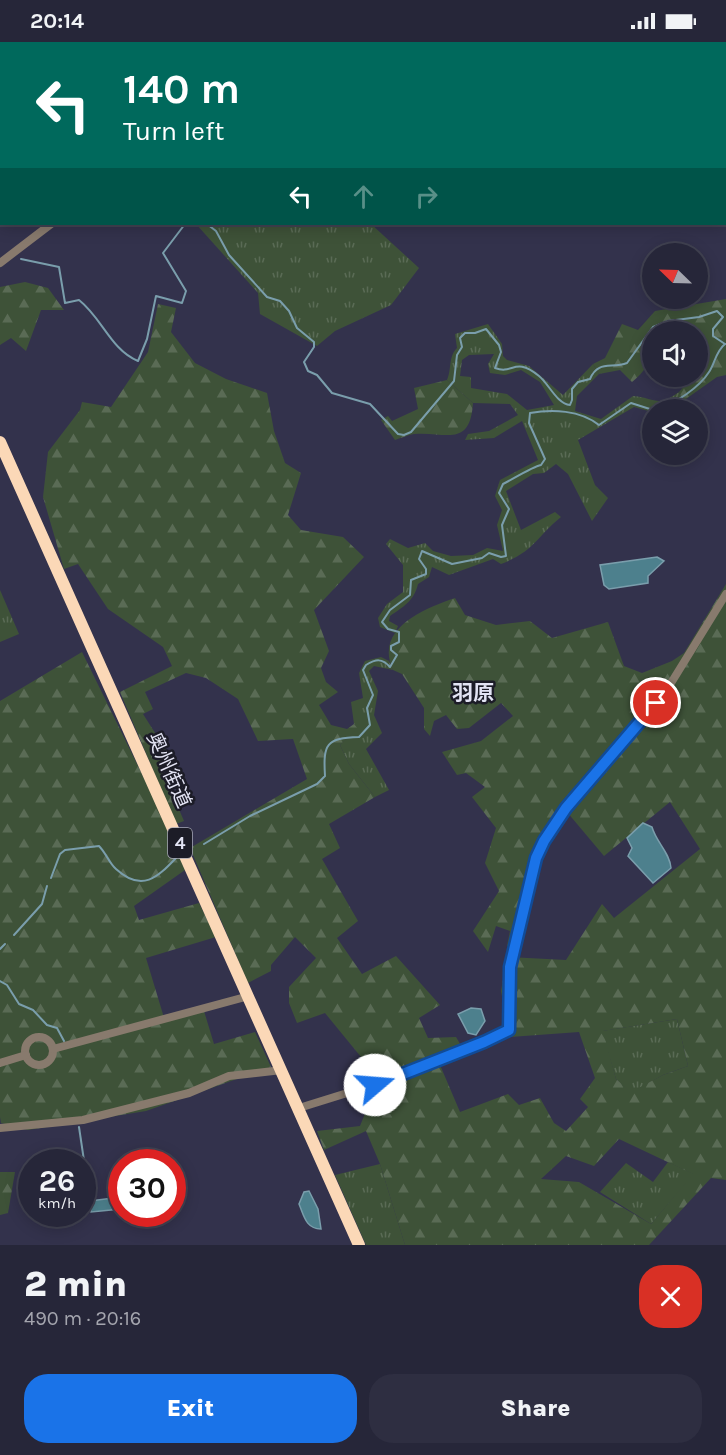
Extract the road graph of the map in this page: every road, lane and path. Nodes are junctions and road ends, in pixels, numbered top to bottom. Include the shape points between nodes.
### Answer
1 (50, 225) edge
2 (0, 263) edge
3 (0, 442) edge
4 (726, 594) edge
5 (249, 996) junction
6 (53, 1049) junction
7 (26, 1056) junction
8 (0, 1063) edge
9 (282, 1070) junction
10 (299, 1108) junction
11 (0, 1128) edge
12 (359, 1245) edge

1 - 2 street
3 - 5 highway, 奥州街道 / 4
4 - 10 street via 668,688 566,808 544,841 536,858 510,967 509,1030 405,1075
5 - 6 street
5 - 9 highway, 奥州街道 / 4
6 - 7 street via 52,1058 45,1064 35,1064
6 - 7 street via 46,1038 37,1037 27,1046
7 - 8 street
9 - 10 highway, 奥州街道 / 4
9 - 11 street via 229,1076 189,1093 83,1120
10 - 12 highway, 奥州街道 / 4

